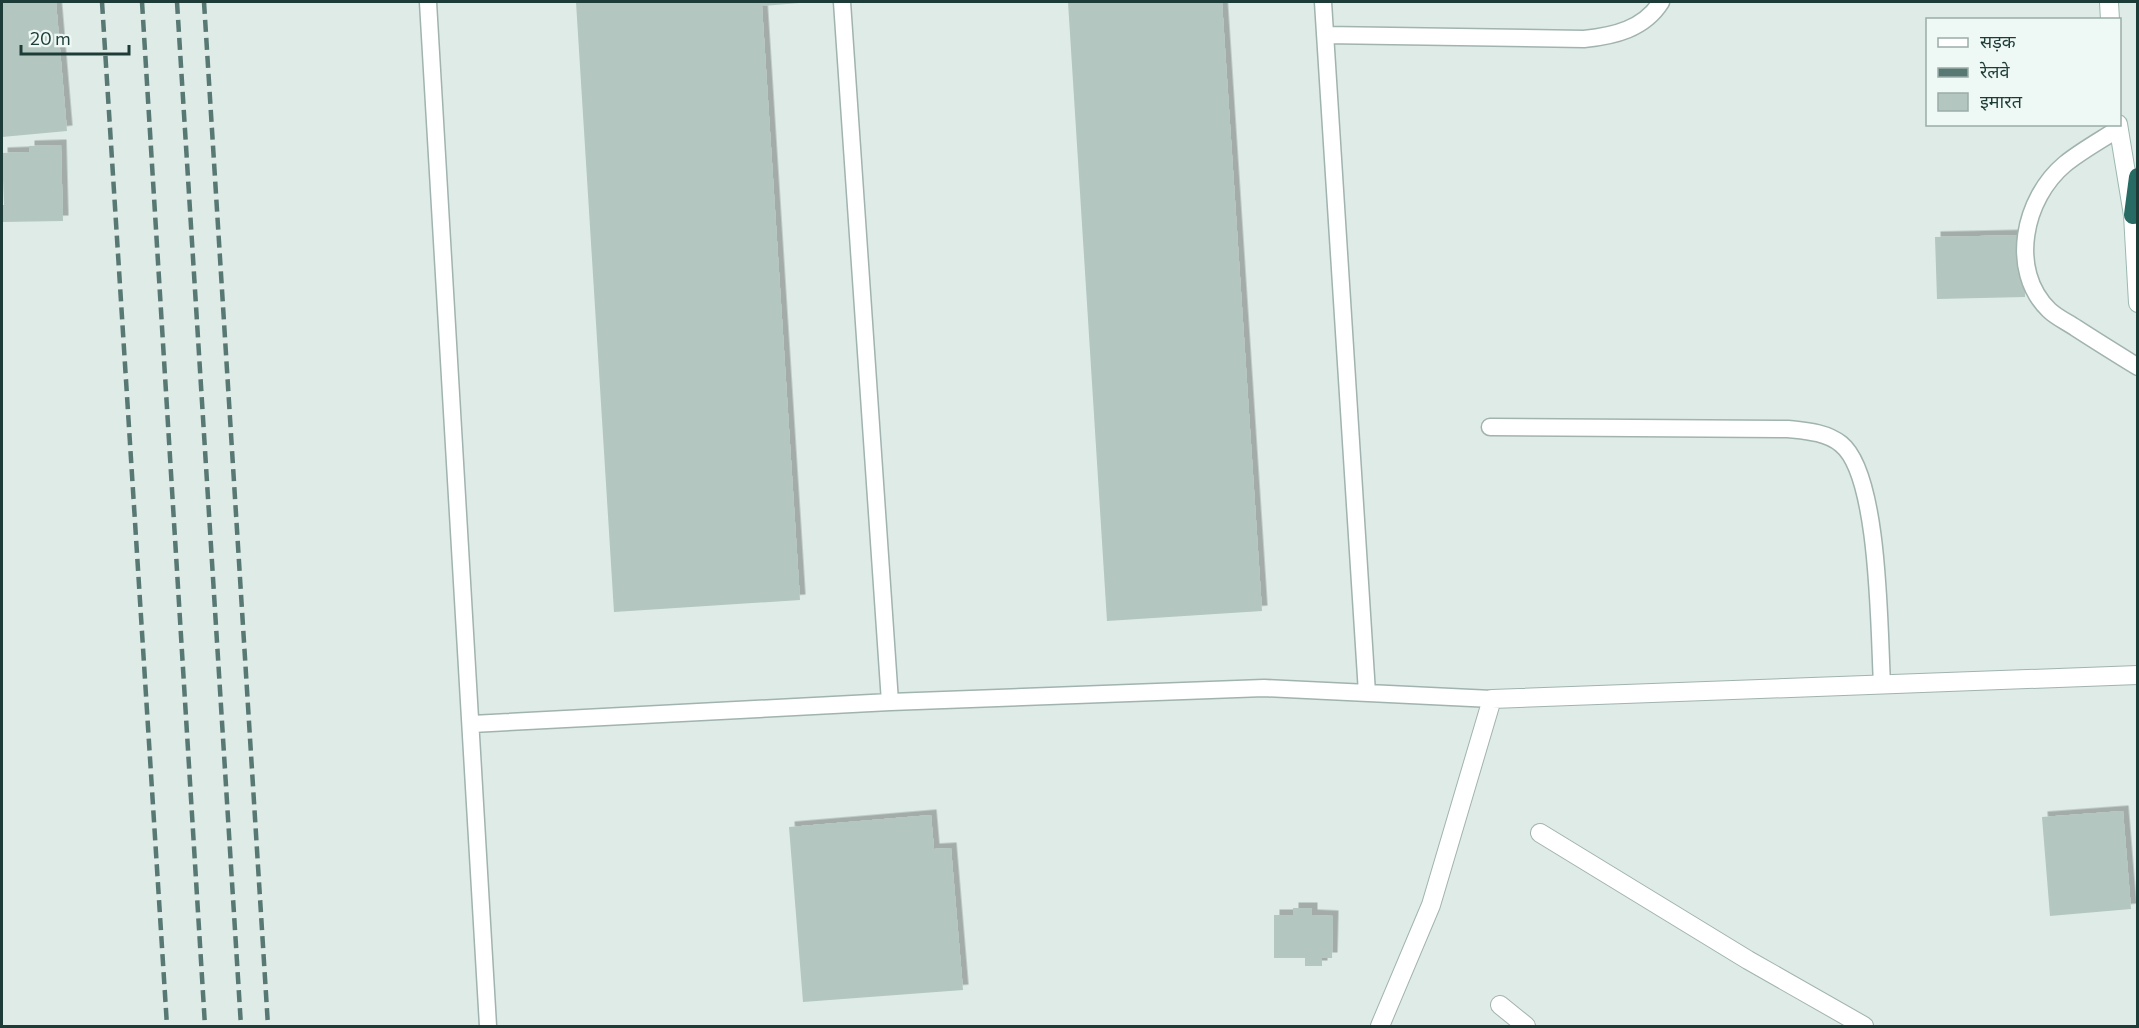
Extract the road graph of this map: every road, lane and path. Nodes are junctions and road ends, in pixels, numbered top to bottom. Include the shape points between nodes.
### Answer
1 (428, 2) edge
2 (842, 2) edge
3 (1323, 2) edge
4 (1661, 2) edge
5 (2109, 2) edge
6 (2110, 18) edge
7 (1325, 35) junction
8 (2118, 127) edge
9 (2138, 177) edge
10 (2133, 215) junction
11 (2138, 303) edge
12 (2138, 367) edge
13 (1490, 427) dead end
14 (2138, 675) edge
15 (1882, 684) junction
16 (1367, 693) junction
17 (1492, 699) junction
18 (890, 702) junction
19 (472, 724) junction
20 (1540, 833) dead end
21 (1500, 1005) dead end
22 (488, 1026) edge
23 (1380, 1026) edge
24 (1526, 1026) edge
25 (1864, 1026) edge

1 - 19 lane
2 - 18 lane
3 - 7 lane
4 - 7 lane via 1640,23 1616,36 1584,39
5 - 6 street
7 - 16 lane
8 - 10 street
8 - 12 lane via 2065,164 2046,184 2030,214 2025,247 2027,274 2034,291 2050,311
9 - 10 highway
10 - 11 street
13 - 15 lane via 1788,429 1821,433 1841,444 1854,462 1866,493
14 - 15 street
15 - 17 street
16 - 17 lane
16 - 18 lane via 1264,688
17 - 23 street via 1431,905
18 - 19 lane
19 - 22 lane
20 - 25 street
21 - 24 street

